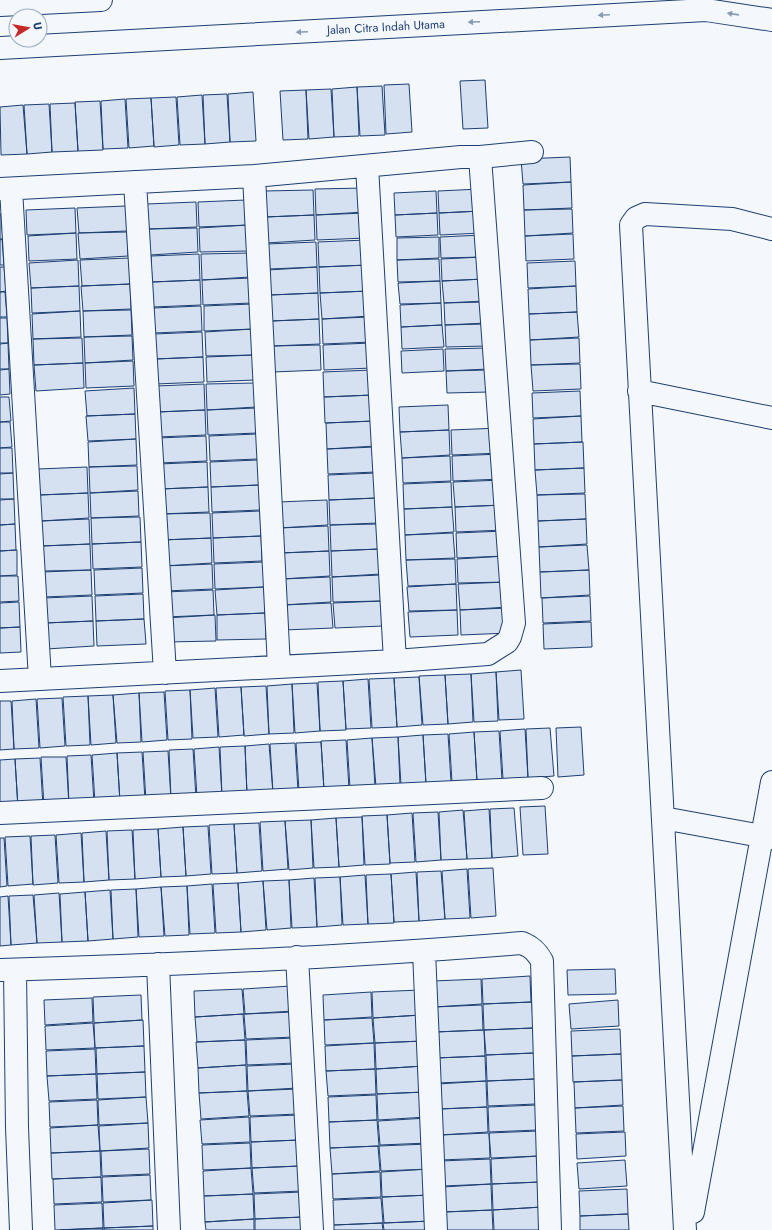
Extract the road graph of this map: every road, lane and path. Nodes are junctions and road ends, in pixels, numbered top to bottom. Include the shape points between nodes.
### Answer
1 (101, 0) edge
2 (7, 4) edge
3 (772, 20) edge
4 (0, 48) edge
5 (532, 152) dead end
6 (480, 157) junction
7 (367, 166) junction
8 (254, 176) junction
9 (135, 182) junction
10 (6, 189) edge
11 (772, 228) edge
12 (639, 391) junction
13 (772, 418) edge
14 (395, 661) junction
15 (279, 667) junction
16 (166, 673) junction
17 (40, 679) junction
18 (0, 681) edge
19 (772, 782) edge
20 (542, 788) dead end
21 (0, 814) edge
22 (663, 818) junction
23 (767, 837) edge
24 (424, 951) junction
25 (297, 957) junction
26 (158, 964) junction
27 (8, 970) edge
28 (9, 1128) edge
29 (21, 1230) edge
30 (169, 1230) edge
31 (312, 1230) edge
32 (436, 1230) edge
33 (550, 1230) edge
34 (686, 1230) edge
35 (690, 1230) edge

1 - 2 street
3 -> 4 street, Jalan Citra Indah Utama via 706,10
5 - 6 street
6 - 7 street
6 - 14 street via 514,623 507,642 488,654
7 - 8 street
7 - 14 street
8 - 9 street
8 - 15 street
9 - 10 street
9 - 16 street
10 - 17 street
11 - 12 street via 732,219 645,214 636,218 631,225
12 - 13 street
12 - 22 street
14 - 15 street
15 - 16 street
16 - 17 street
17 - 18 street
19 - 23 street
20 - 21 street
22 - 23 street
22 - 34 street
23 - 35 street
24 - 25 street
24 - 32 street
24 - 33 street via 522,943 533,949 542,961
25 - 26 street
25 - 31 street
26 - 27 street
26 - 30 street
27 - 28 street
28 - 29 street

